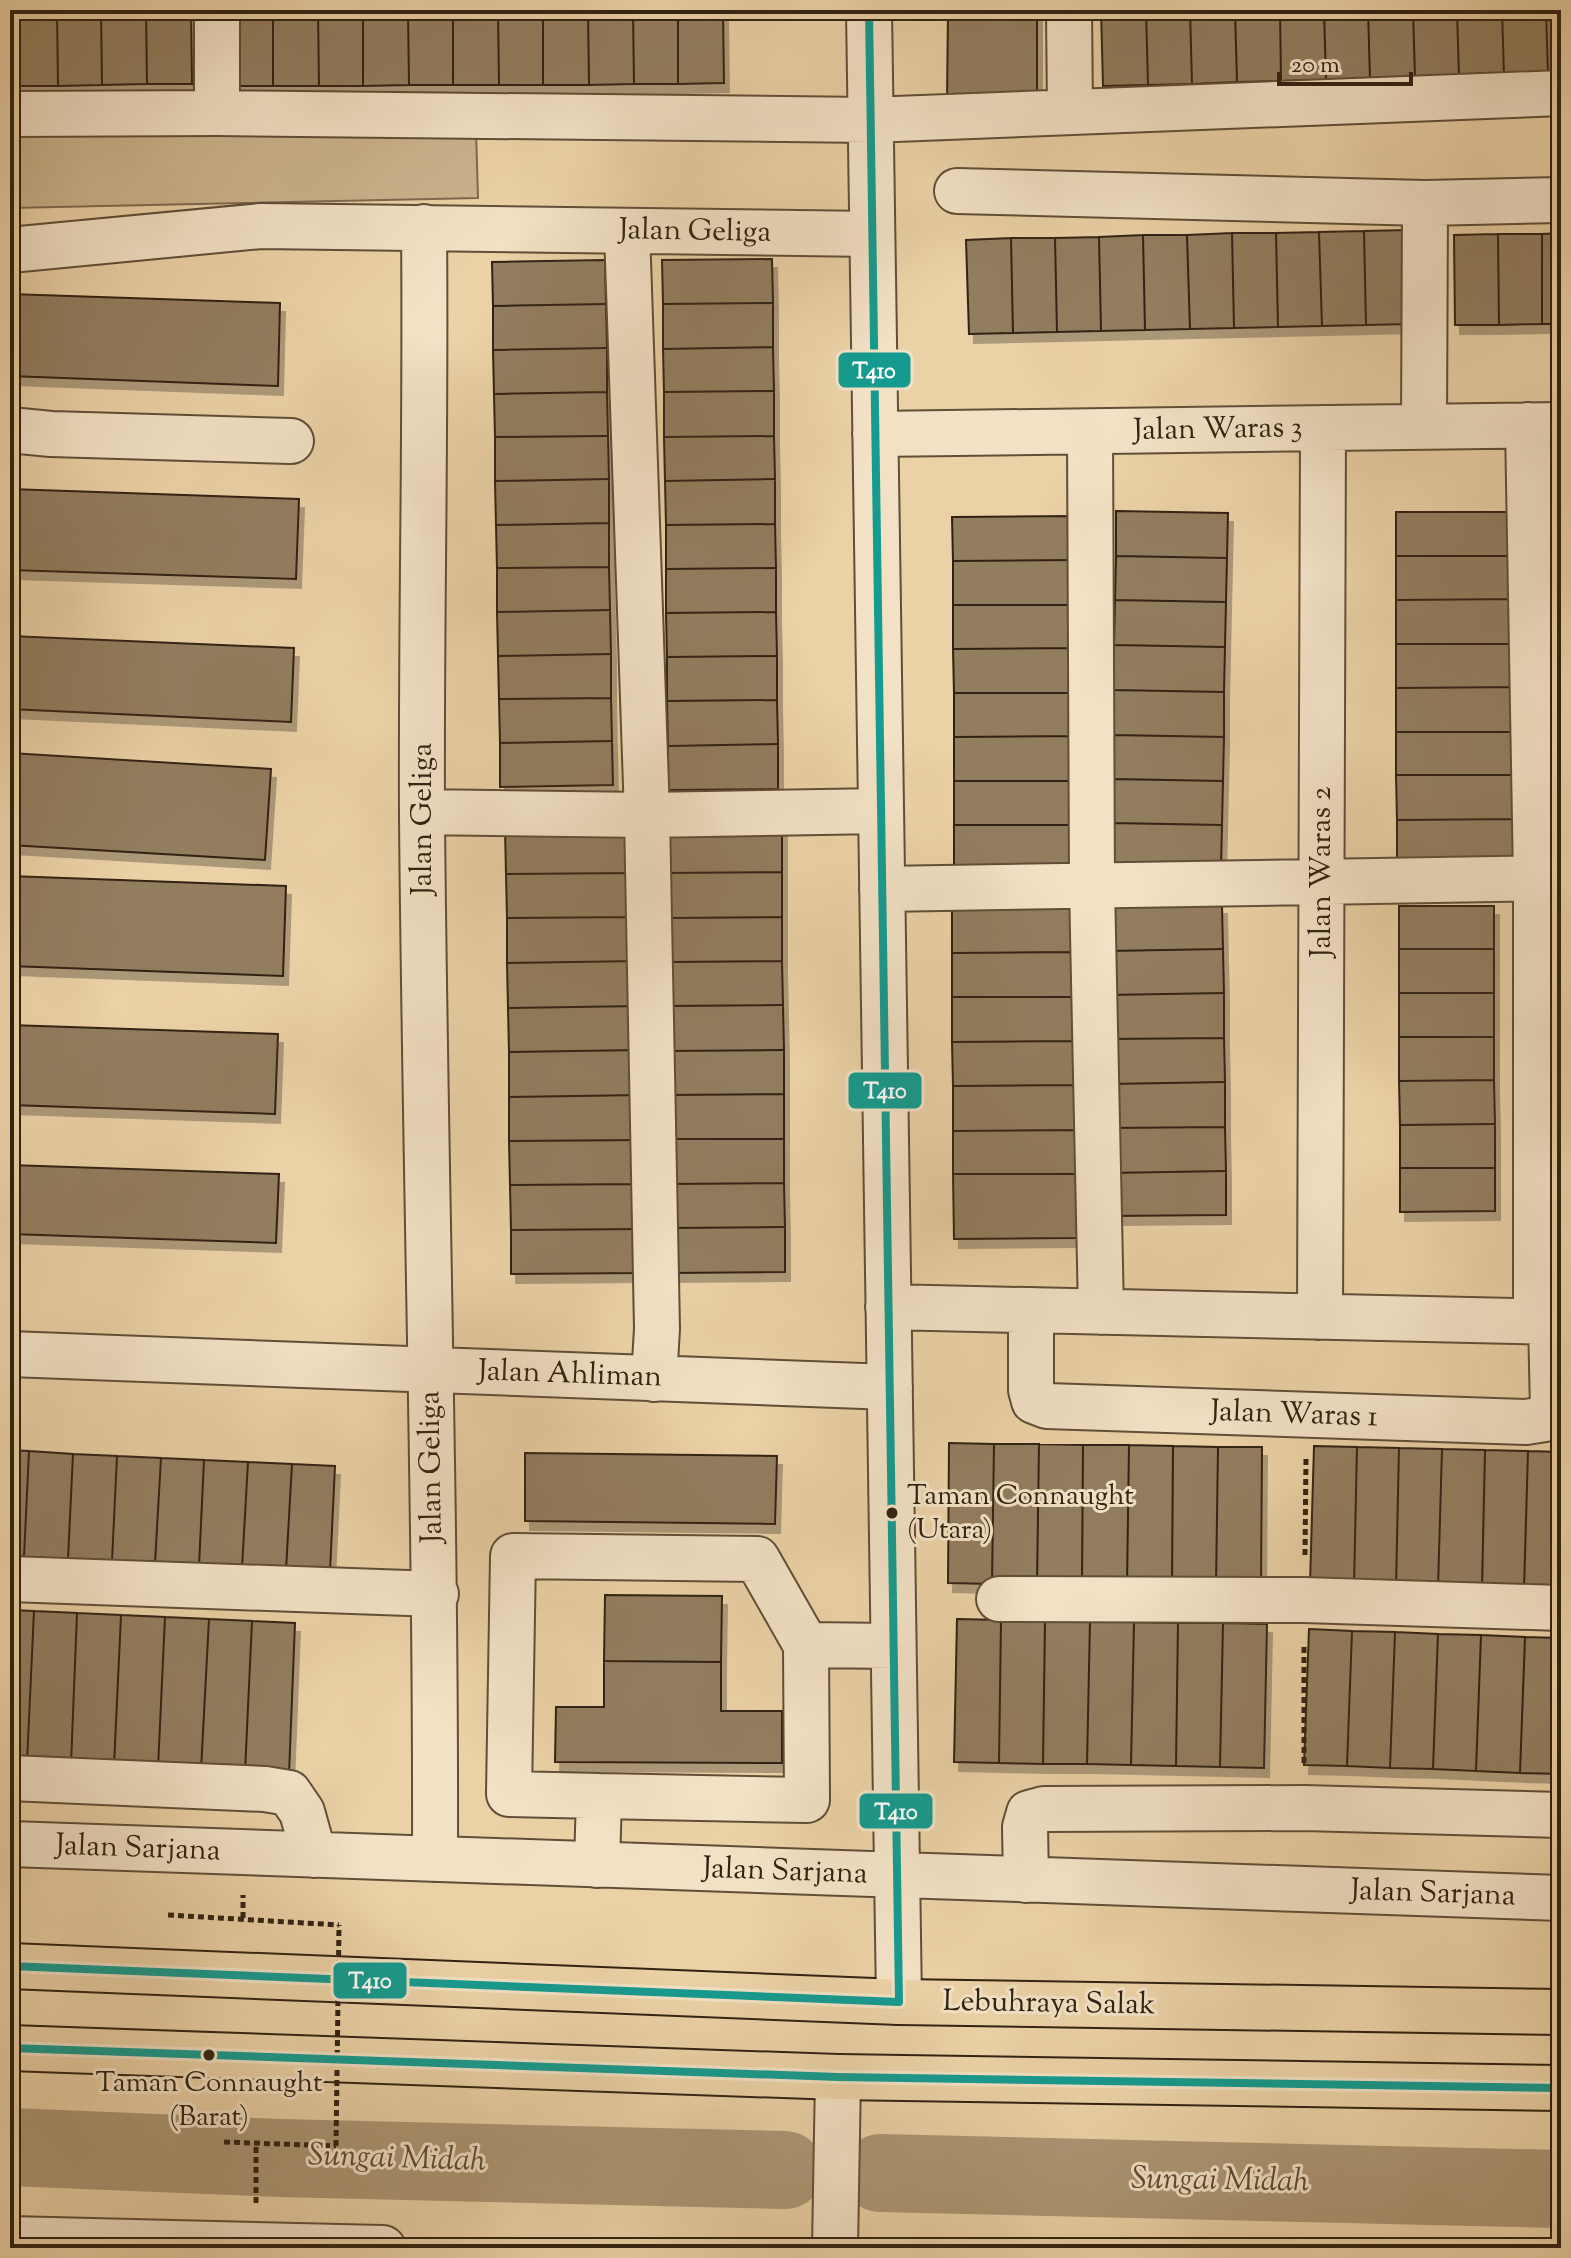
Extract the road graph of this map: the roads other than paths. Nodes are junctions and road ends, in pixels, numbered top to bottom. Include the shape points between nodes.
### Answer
1 (217, 10) edge
2 (869, 10) edge
3 (1069, 10) edge
4 (1561, 93) edge
5 (1070, 111) junction
6 (217, 113) junction
7 (10, 114) edge
8 (870, 120) junction
9 (957, 191) dead end
10 (1561, 200) edge
11 (1425, 203) junction
12 (424, 227) junction
13 (627, 231) junction
14 (872, 234) junction
15 (10, 250) edge
16 (1545, 425) edge
17 (1424, 427) junction
18 (1323, 428) junction
19 (10, 430) edge
20 (1090, 432) junction
21 (875, 434) junction
22 (291, 441) dead end
23 (881, 811) junction
24 (422, 812) junction
25 (647, 815) junction
26 (1548, 879) edge
27 (1322, 882) junction
28 (1092, 886) junction
29 (882, 889) junction
30 (888, 1307) junction
31 (1031, 1310) junction
32 (1101, 1312) junction
33 (1320, 1317) junction
34 (1549, 1321) edge
35 (10, 1354) edge
36 (430, 1370) junction
37 (654, 1379) junction
38 (890, 1387) junction
39 (10, 1579) edge
40 (436, 1594) junction
41 (999, 1599) dead end
42 (1561, 1608) edge
43 (806, 1645) junction
44 (893, 1646) junction
45 (10, 1778) edge
46 (599, 1796) junction
47 (1561, 1815) edge
48 (10, 1844) edge
49 (314, 1855) junction
50 (435, 1859) junction
51 (597, 1865) junction
52 (897, 1875) junction
53 (1026, 1880) junction
54 (1561, 1898) edge
55 (10, 1966) edge
56 (899, 2002) junction
57 (1561, 2012) edge
58 (10, 2048) edge
59 (838, 2077) junction
60 (1561, 2088) edge
61 (10, 2239) edge
62 (383, 2248) edge
63 (835, 2248) edge

1 - 6 street
2 - 8 street
3 - 5 street
4 - 5 street
5 - 8 street
6 - 7 street
6 - 8 street
8 - 14 street
9 - 11 street
10 - 11 street
11 - 17 street
12 - 13 street, Jalan Geliga
12 - 15 street via 261,226
12 - 24 street, Jalan Geliga
13 - 14 street, Jalan Geliga
13 - 25 street
14 - 21 street
16 - 17 street, Jalan Waras 3
16 - 26 street
17 - 18 street, Jalan Waras 3
18 - 20 street, Jalan Waras 3
18 - 27 street, Jalan Waras 2
19 - 22 street
20 - 21 street, Jalan Waras 3
20 - 28 street
21 - 23 street
23 - 25 street
23 - 29 street
24 - 25 street
24 - 36 street, Jalan Geliga
25 - 37 street
26 - 27 street
26 - 34 street
27 - 28 street
27 - 33 street, Jalan Waras 2
28 - 29 street
28 - 32 street
29 - 30 street
30 - 31 street
30 - 38 street
31 - 32 street
31 - 34 street, Jalan Waras 1 via 1031,1390 1034,1401 1047,1406 1526,1422 1545,1419 1553,1410
32 - 33 street
33 - 34 street
35 - 36 street, Jalan Ahliman
36 - 37 street, Jalan Ahliman
36 - 40 street, Jalan Geliga
37 - 38 street, Jalan Ahliman
38 - 44 street
39 - 40 street
40 - 50 street, Jalan Geliga
41 - 42 street
43 - 44 street
43 - 46 street via 807,1800
43 - 46 street via 757,1559 513,1556 509,1794
44 - 52 street
45 - 49 street via 289,1793 302,1812
46 - 51 street
47 - 53 street via 1304,1808 1044,1809 1029,1813 1025,1827
48 - 49 street, Jalan Sarjana
49 - 50 street, Jalan Sarjana
50 - 51 street, Jalan Sarjana
51 - 52 street, Jalan Sarjana
52 - 53 street, Jalan Sarjana
52 - 56 street
53 - 54 street, Jalan Sarjana
55 - 56 highway, Lebuhraya Salak
56 - 57 highway, Lebuhraya Salak
58 - 59 highway
59 - 60 highway
59 - 63 street
61 - 62 street

